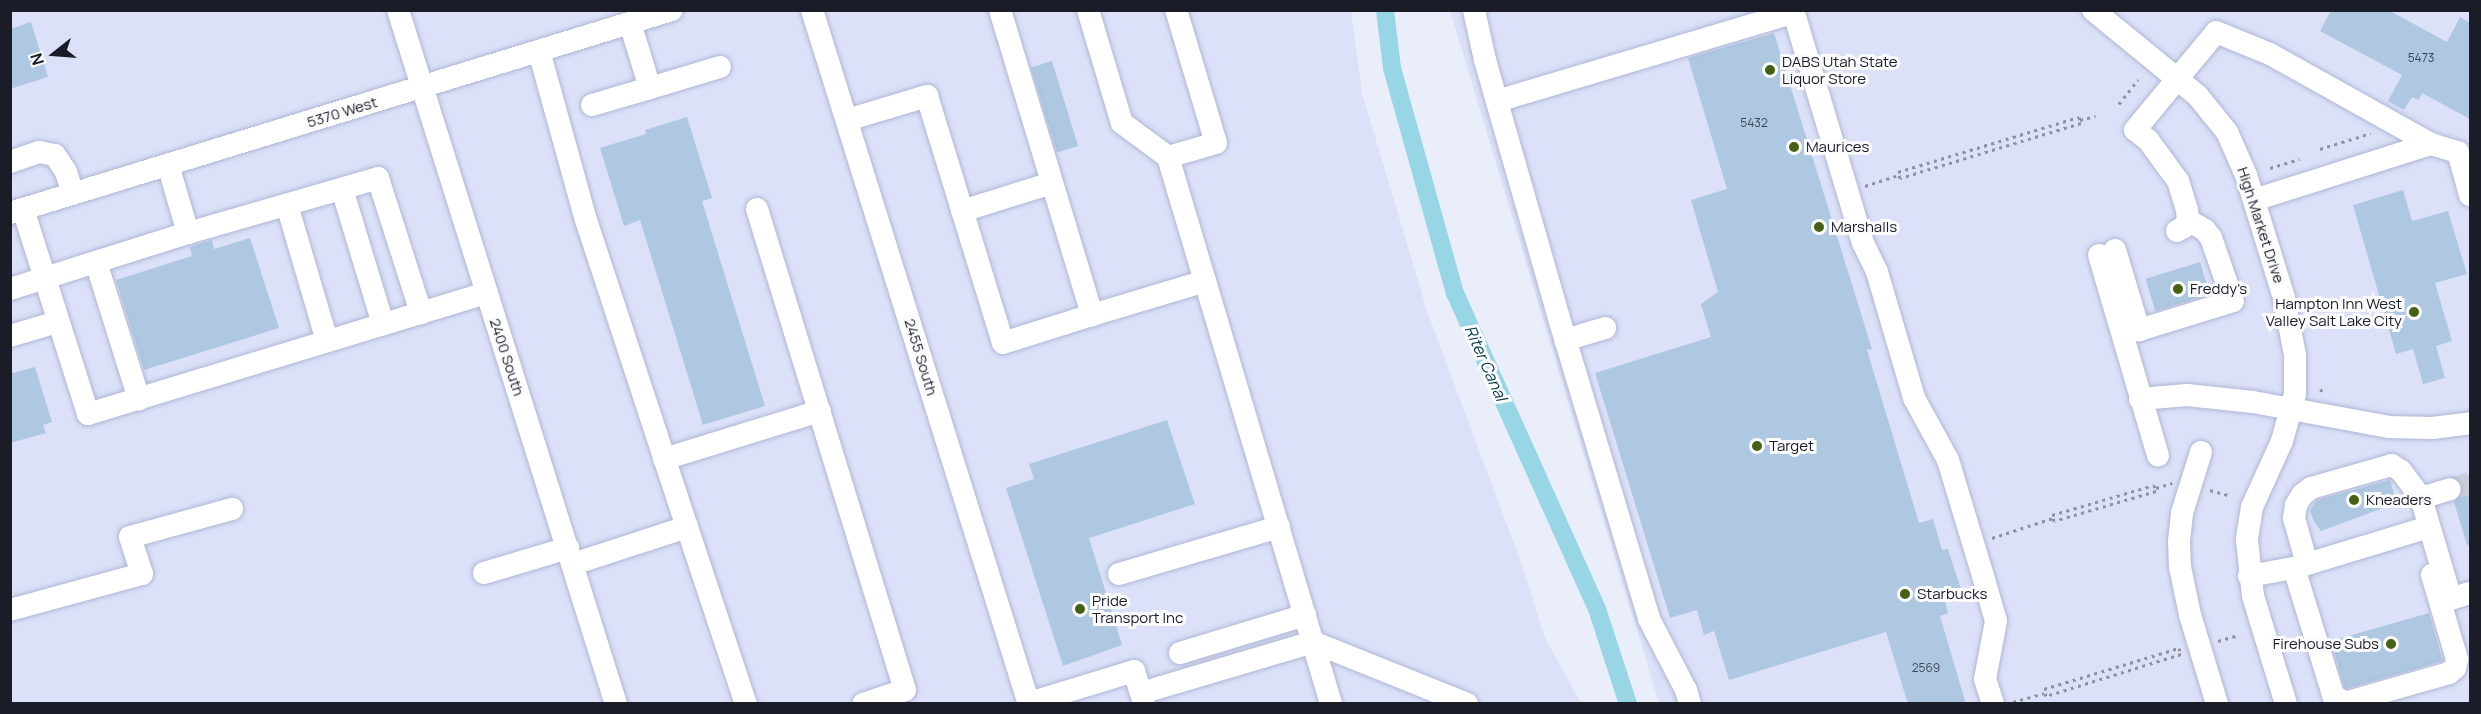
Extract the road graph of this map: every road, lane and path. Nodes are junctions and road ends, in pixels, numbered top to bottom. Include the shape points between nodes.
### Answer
1 (398, 10) edge
2 (672, 10) edge
3 (812, 10) edge
4 (1000, 10) edge
5 (1088, 10) edge
6 (1176, 10) edge
7 (1474, 10) edge
8 (2093, 10) edge
9 (1793, 12) edge
10 (630, 23) junction
11 (539, 51) junction
12 (720, 67) dead end
13 (2177, 79) junction
14 (2138, 80) dead end
15 (422, 87) junction
16 (650, 88) junction
17 (1497, 101) junction
18 (2119, 104) dead end
19 (592, 105) dead end
20 (2096, 116) dead end
21 (847, 120) junction
22 (2381, 130) dead end
23 (2431, 144) junction
24 (2320, 149) dead end
25 (1168, 157) junction
26 (2301, 159) dead end
27 (10, 162) edge
28 (168, 165) junction
29 (2270, 168) dead end
30 (1052, 183) junction
31 (1861, 187) dead end
32 (342, 189) junction
33 (73, 194) junction
34 (2470, 195) edge
35 (2254, 200) junction
36 (286, 205) junction
37 (757, 209) dead end
38 (16, 211) edge
39 (962, 211) junction
40 (188, 233) junction
41 (96, 262) junction
42 (43, 279) junction
43 (1205, 281) junction
44 (10, 289) edge
45 (487, 293) junction
46 (421, 313) junction
47 (1092, 315) junction
48 (57, 322) junction
49 (383, 324) junction
50 (1605, 328) dead end
51 (10, 336) edge
52 (1565, 340) junction
53 (327, 341) junction
54 (139, 399) junction
55 (2140, 399) junction
56 (2292, 410) junction
57 (819, 411) junction
58 (2470, 423) edge
59 (2200, 452) dead end
60 (2158, 456) dead end
61 (664, 459) junction
62 (2180, 481) dead end
63 (2202, 487) dead end
64 (2156, 488) junction
65 (2450, 489) tunnel mouth
66 (2231, 496) dead end
67 (2421, 498) junction
68 (232, 509) dead end
69 (2053, 518) junction
70 (687, 527) junction
71 (1279, 527) junction
72 (2430, 527) junction
73 (1985, 540) dead end
74 (570, 556) junction
75 (2300, 566) junction
76 (484, 573) dead end
77 (1119, 574) dead end
78 (2432, 575) dead end
79 (2249, 576) junction
80 (2470, 593) edge
81 (10, 610) edge
82 (1305, 615) junction
83 (2240, 635) dead end
84 (1313, 642) junction
85 (2208, 643) dead end
86 (1180, 653) dead end
87 (2045, 693) junction
88 (1090, 694) edge
89 (1142, 698) edge
90 (1029, 703) edge
91 (616, 704) edge
92 (746, 704) edge
93 (863, 704) edge
94 (1331, 704) edge
95 (1467, 704) edge
96 (1690, 704) edge
97 (1992, 704) edge
98 (2008, 704) edge
99 (2217, 704) edge
100 (2286, 704) edge

1 - 15 street, 2400 South
2 - 10 street, 5370 West
3 - 21 street, 2455 South
4 - 30 street
5 - 25 street via 1122,123
6 - 25 street via 1216,143
7 - 17 street
8 - 13 street, High Market Drive
9 - 17 street
9 - 97 street via 1914,398 1948,460 1996,621 1985,679
10 - 11 street, 5370 West
10 - 16 street
11 - 15 street, 5370 West
11 - 61 street via 585,217
12 - 16 street
13 - 23 street via 2216,32 2270,54
13 - 35 street, High Market Drive via 2208,107 2227,132
13 - 55 street via 2135,130 2148,140 2178,181 2187,210 2182,226 2205,230 2211,238 2233,301 2139,330 2107,253
14 - 18 path
15 - 28 street, 5370 West
15 - 45 street, 2400 South
16 - 19 street
17 - 52 street
20 - 31 path
21 - 39 street via 927,96
21 - 90 street, 2455 South
22 - 24 path
23 - 34 street via 2458,152
23 - 35 street
25 - 43 street
26 - 29 path
27 - 33 street via 39,152 55,155
28 - 33 street, 5370 West
28 - 40 street
30 - 39 street
30 - 47 street
32 - 36 street
32 - 46 street via 378,178
32 - 49 street
33 - 38 street, 5370 West
35 - 56 street, High Market Drive via 2292,336
36 - 40 street
36 - 53 street
37 - 57 street
38 - 42 street
39 - 47 street via 1003,343
40 - 41 street
41 - 42 street
41 - 54 street
42 - 44 street
42 - 48 street
43 - 47 street
43 - 71 street
45 - 46 street
45 - 74 street, 2400 South
46 - 49 street
48 - 51 street
48 - 54 street via 88,414
49 - 53 street
50 - 52 street
52 - 96 street via 1649,619
53 - 54 street
55 - 56 street via 2187,395
55 - 60 street
56 - 58 street via 2389,427 2432,428
56 - 79 street, High Market Drive via 2252,507 2247,540
57 - 61 street
57 - 93 street via 905,690
59 - 99 street via 2182,513 2180,567
61 - 70 street
62 - 64 path
63 - 66 path
64 - 69 path via 2054,521
64 - 69 path via 2143,488 2052,515
65 - 67 street
67 - 72 street
67 - 75 street via 2392,465 2311,488 2296,505 2294,518
68 - 81 street via 130,537 142,574
69 - 73 path
70 - 74 street
70 - 92 street
71 - 77 street
71 - 82 street
72 - 75 street
72 - 80 street via 2451,599
74 - 76 street
74 - 91 street, 2400 South
75 - 78 street via 2307,614 2333,695 2344,703 2455,668 2457,660
75 - 79 street
79 - 100 street, High Market Drive
82 - 84 street
82 - 86 street
83 - 85 path
84 - 89 street
84 - 94 street
84 - 95 street
87 - 87 path via 2044,689 2179,648 2181,654 2046,696
87 - 98 path
88 - 89 street via 1134,671
88 - 90 street

